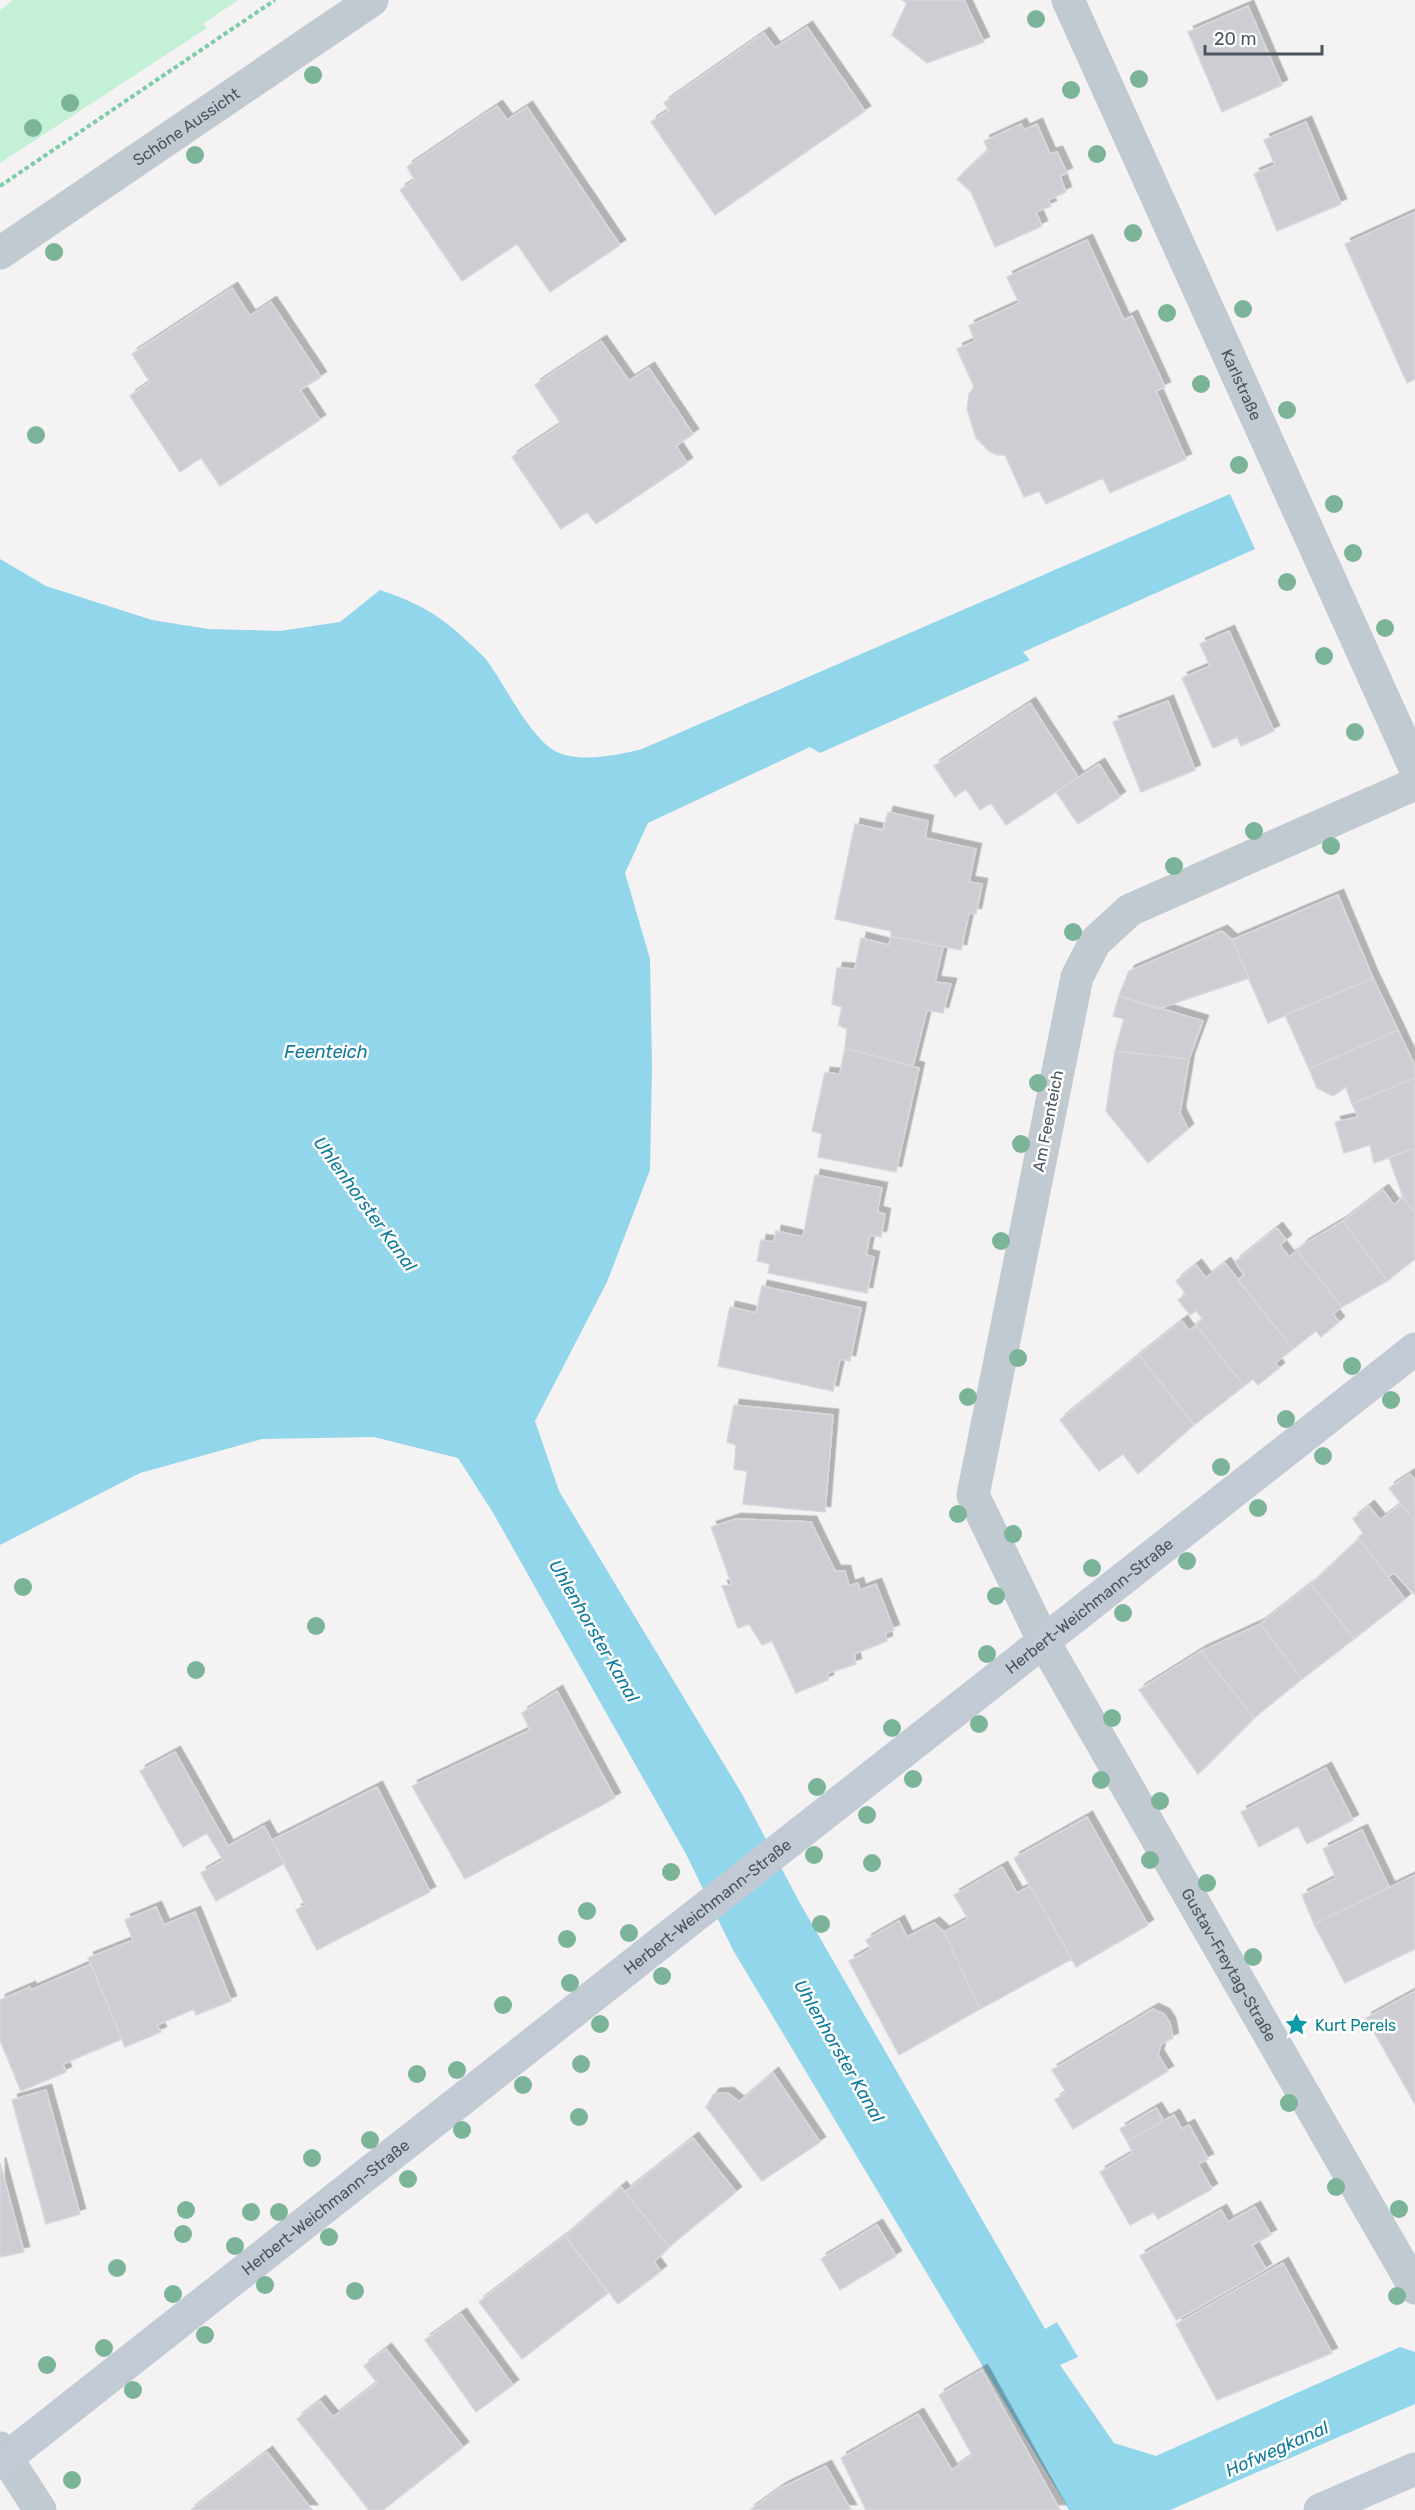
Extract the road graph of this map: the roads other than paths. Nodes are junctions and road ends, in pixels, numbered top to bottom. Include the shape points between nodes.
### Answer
1 (372, 0) edge
2 (1068, 0) edge
3 (0, 253) edge
4 (1415, 768) edge
5 (1415, 784) edge
6 (1415, 1349) edge
7 (1044, 1642) junction
8 (1415, 2288) edge
9 (2, 2456) edge
10 (1415, 2469) edge
11 (40, 2510) edge
12 (1320, 2510) edge

1 - 3 street, Schöne Aussicht
2 - 4 street, Karlstraße
5 - 7 street, Am Feenteich via 1130,910 1095,942 1077,976 973,1495
6 - 7 main road, Herbert-Weichmann-Straße
7 - 8 street, Gustav-Freytag-Straße
7 - 9 main road, Herbert-Weichmann-Straße
9 - 11 street
10 - 12 main road

